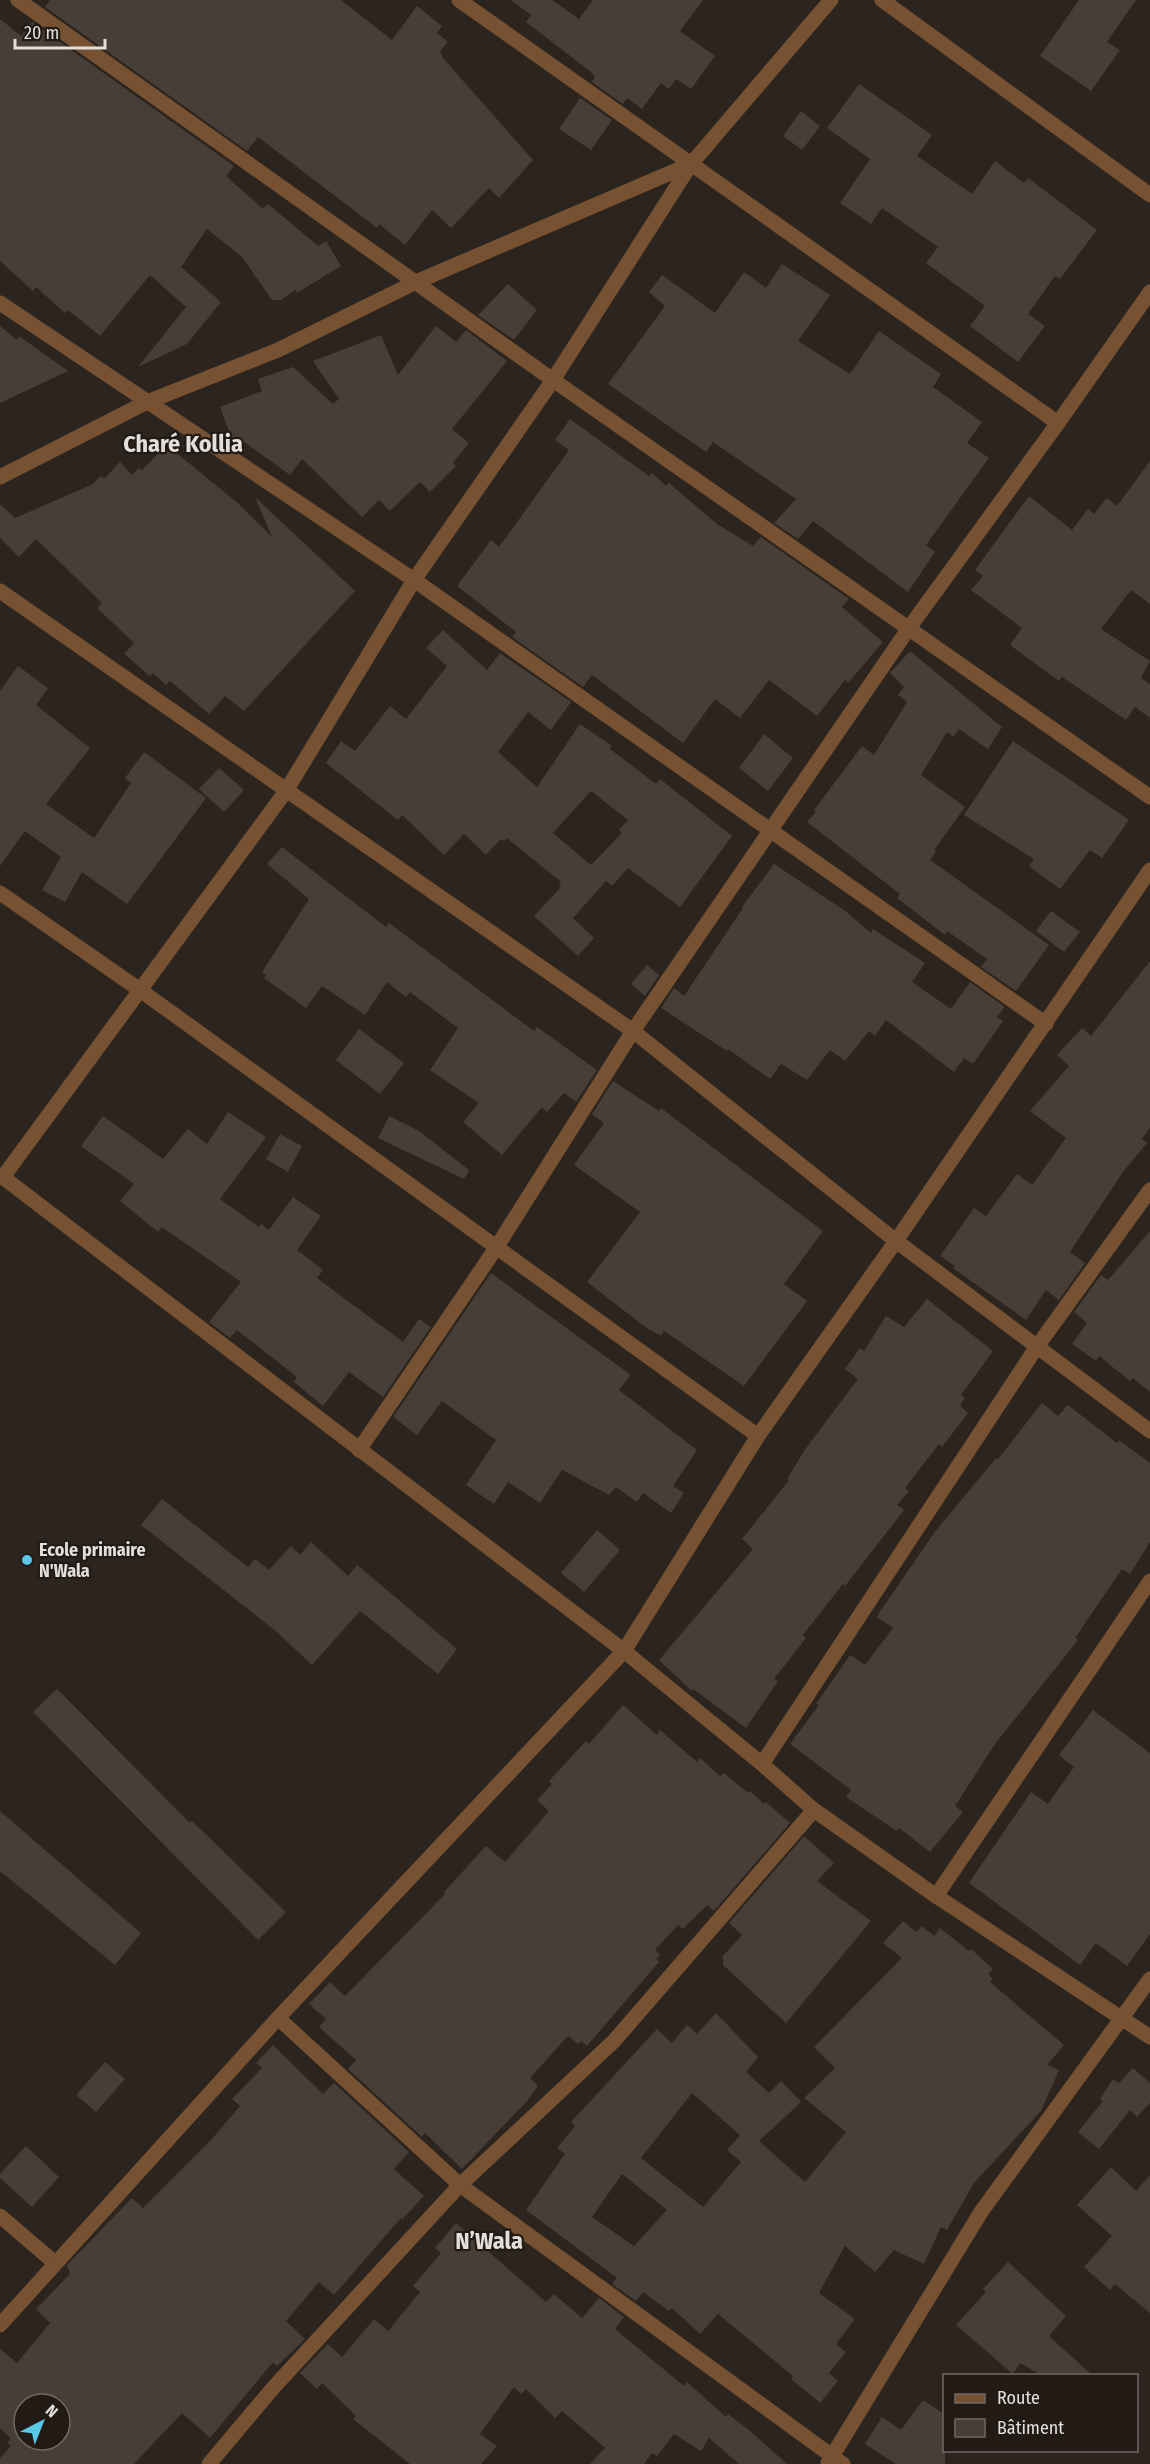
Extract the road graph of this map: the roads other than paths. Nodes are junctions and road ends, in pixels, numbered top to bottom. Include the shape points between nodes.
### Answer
1 (18, 0) edge
2 (459, 0) edge
3 (831, 0) edge
4 (882, 0) edge
5 (691, 164) junction
6 (1150, 195) edge
7 (416, 282) junction
8 (1150, 291) edge
9 (0, 303) edge
10 (553, 380) junction
11 (147, 402) junction
12 (1058, 423) junction
13 (0, 477) edge
14 (414, 580) junction
15 (0, 591) edge
16 (909, 628) junction
17 (286, 791) junction
18 (1150, 797) edge
19 (771, 833) junction
20 (1150, 870) edge
21 (0, 892) edge
22 (140, 990) junction
23 (1046, 1024) junction
24 (633, 1031) junction
25 (1, 1176) edge
26 (1150, 1190) edge
27 (896, 1241) junction
28 (496, 1248) junction
29 (1036, 1348) junction
30 (1150, 1431) edge
31 (758, 1436) junction
32 (359, 1450) junction
33 (1150, 1581) edge
34 (624, 1651) junction
35 (762, 1764) junction
36 (814, 1810) junction
37 (936, 1896) junction
38 (1150, 1979) edge
39 (278, 2018) junction
40 (1123, 2018) junction
41 (1150, 2037) edge
42 (460, 2184) junction
43 (0, 2216) edge
44 (55, 2263) junction
45 (0, 2325) edge
46 (834, 2461) edge
47 (209, 2464) edge

1 - 7 street
2 - 5 street
3 - 5 street
4 - 6 street
5 - 7 street
5 - 10 street
5 - 12 street
7 - 10 street
7 - 11 street via 278,350
8 - 12 street
9 - 11 street
10 - 14 street
10 - 16 street
11 - 13 street
11 - 14 street
12 - 16 street
14 - 17 street
14 - 19 street
15 - 17 street
16 - 18 street
16 - 19 street
17 - 22 street
17 - 24 street
19 - 23 street
19 - 24 street
20 - 23 street
21 - 22 street
22 - 25 street
22 - 28 street
23 - 27 street
24 - 27 street
24 - 28 street
25 - 32 street
26 - 29 street
27 - 29 street
27 - 31 street
28 - 31 street
28 - 32 street
29 - 30 street
29 - 35 street
31 - 34 street
32 - 34 street
33 - 37 street
34 - 35 street
34 - 39 street
35 - 36 street
36 - 37 street
36 - 42 street via 614,2041
37 - 40 street
38 - 40 street
39 - 42 street
39 - 44 street
40 - 41 street
40 - 46 street via 981,2212
42 - 46 street
42 - 47 street via 273,2388
43 - 44 street
44 - 45 street

